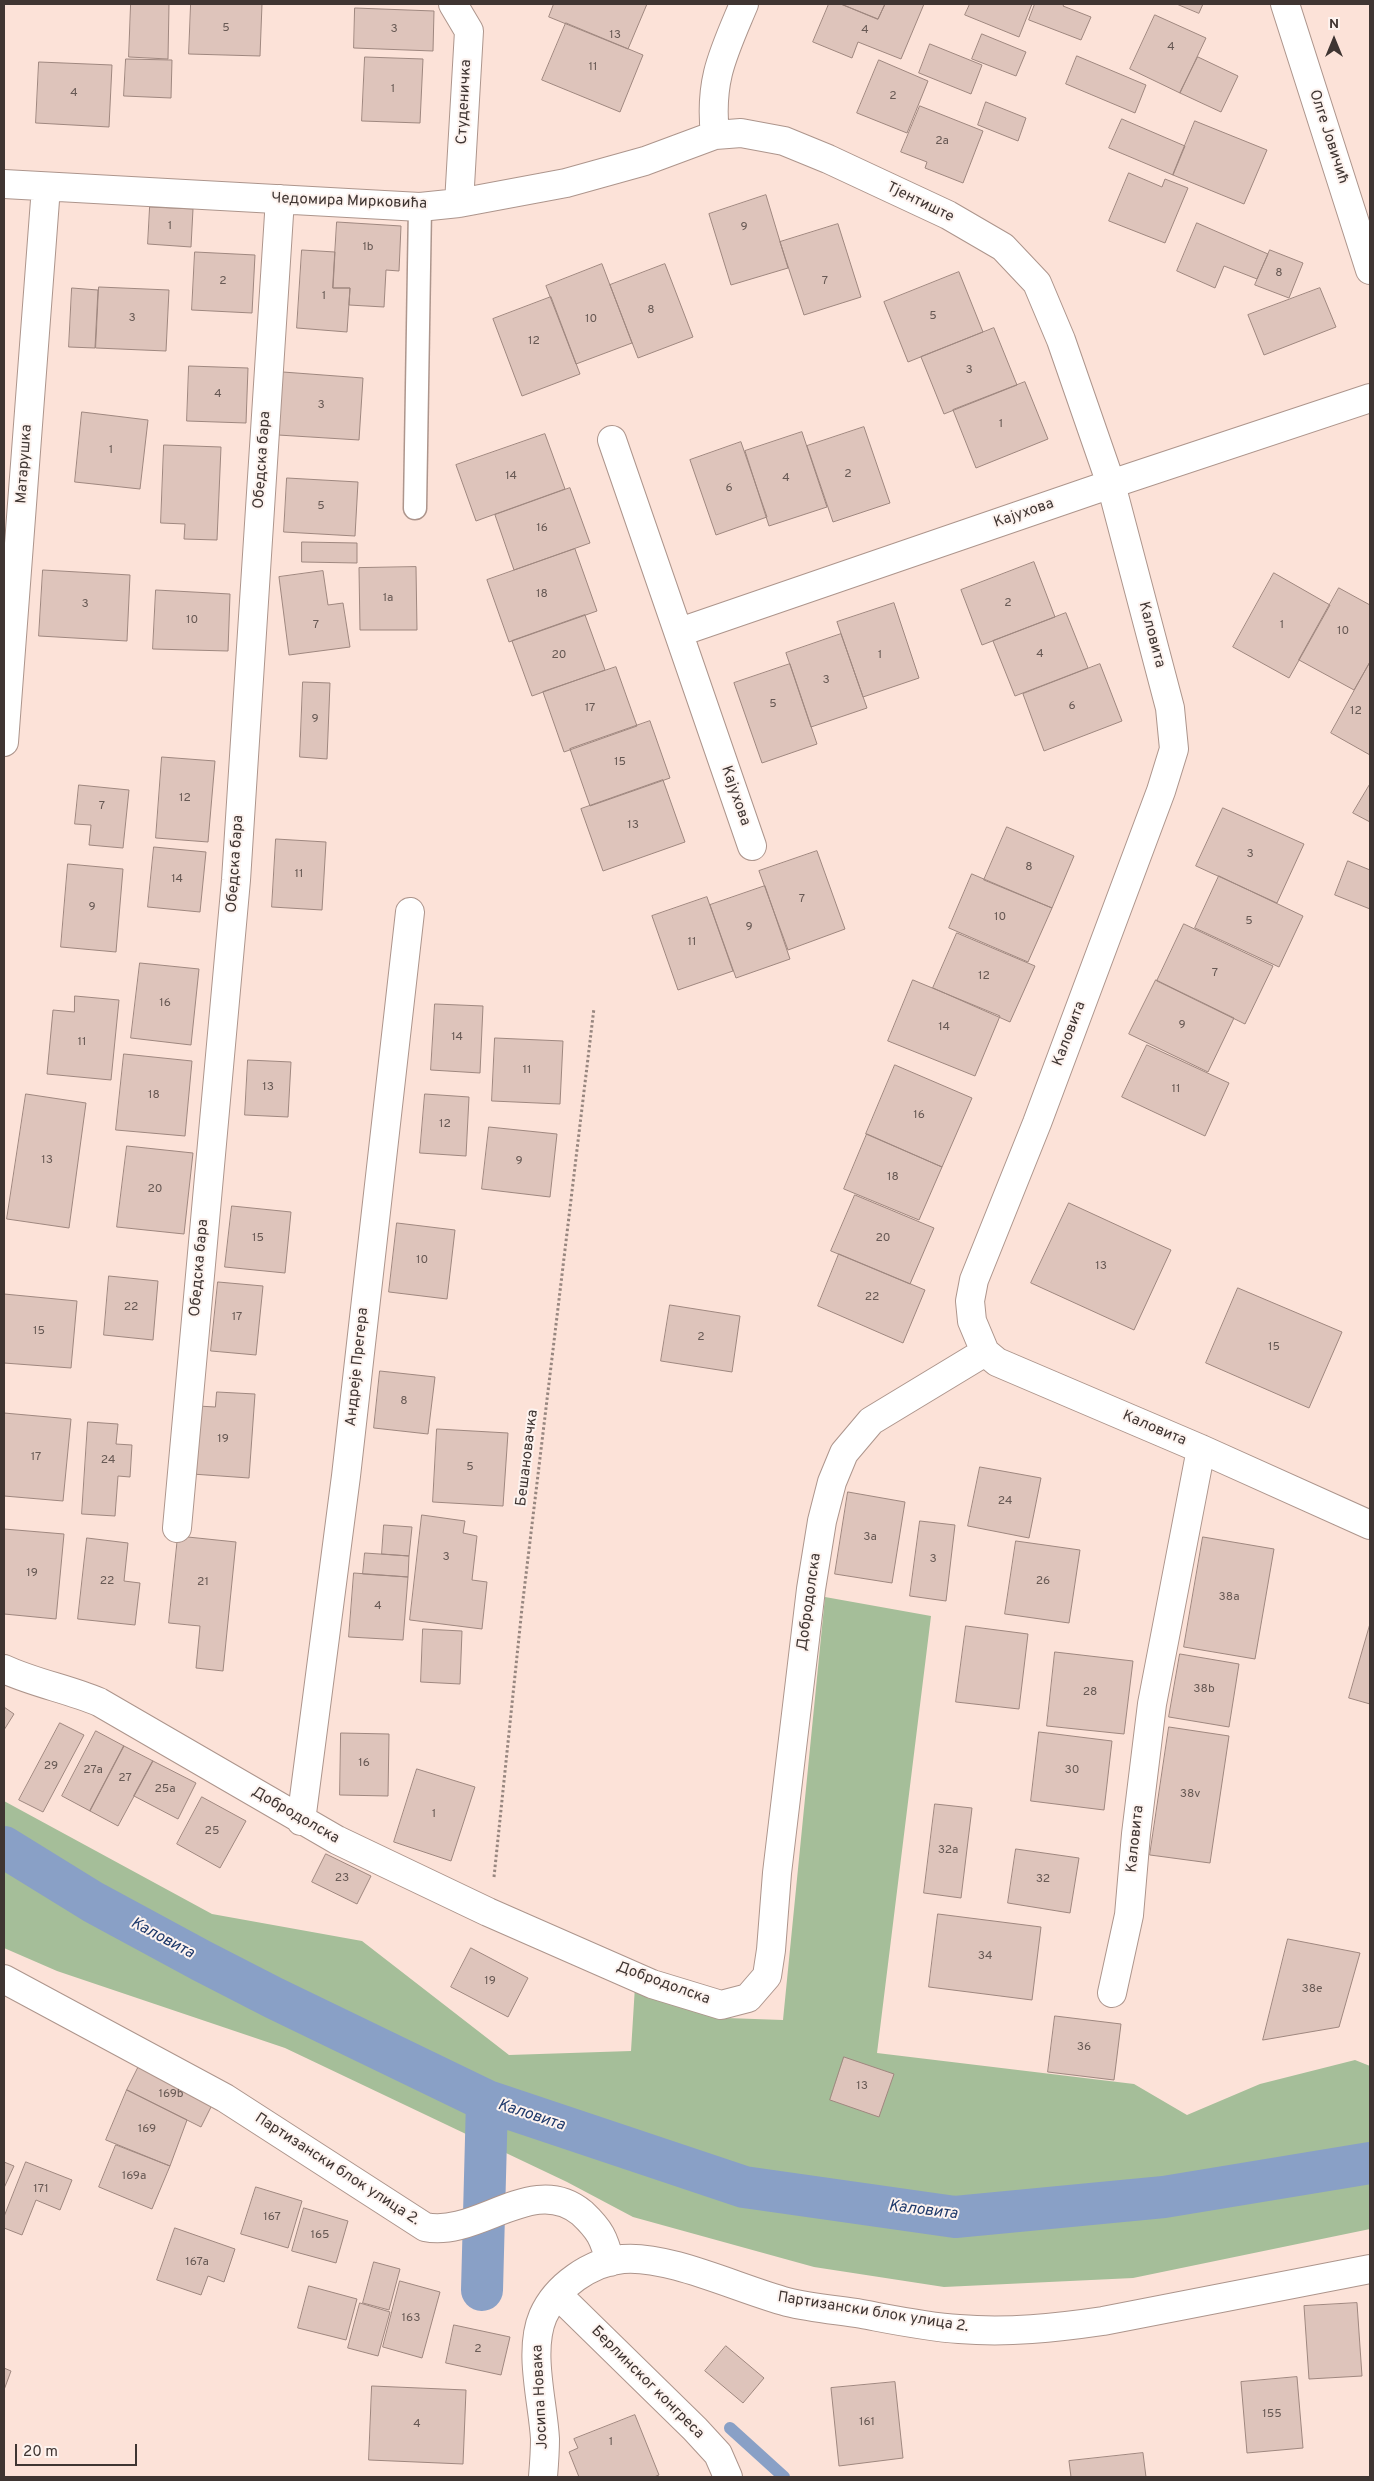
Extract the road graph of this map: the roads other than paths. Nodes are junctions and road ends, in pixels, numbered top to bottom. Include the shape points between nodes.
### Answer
1 (453, 4) edge
2 (744, 4) edge
3 (1285, 4) edge
4 (715, 135) junction
5 (4, 184) edge
6 (46, 187) junction
7 (280, 199) junction
8 (459, 203) junction
9 (420, 207) junction
10 (1370, 270) edge
11 (1370, 398) edge
12 (612, 440) dead end
13 (1111, 484) junction
14 (415, 508) dead end
15 (680, 632) junction
16 (4, 742) edge
17 (752, 846) dead end
18 (410, 912) dead end
19 (985, 1352) junction
20 (1201, 1449) junction
21 (1370, 1525) edge
22 (177, 1528) dead end
23 (4, 1668) edge
24 (301, 1821) junction
25 (4, 1979) edge
26 (1112, 1993) dead end
27 (610, 2262) junction
28 (1370, 2269) edge
29 (558, 2295) junction
30 (544, 2477) edge
31 (728, 2477) edge

1 - 8 street, Студеничка via 468,31
2 - 4 street via 717,68 712,109
3 - 10 street, Олге Јовичић
4 - 8 street, Чедомира Мирковића via 645,161 566,183
4 - 13 street, Тјентиште via 741,133 784,141 948,215 1003,248 1037,283 1061,340
5 - 6 street, Чедомира Мирковића
6 - 7 street, Чедомира Мирковића
6 - 16 street, Матарушка
7 - 9 street, Чедомира Мирковића
7 - 22 street, Обедска бара via 236,880
8 - 9 street, Чедомира Мирковића
9 - 14 lane
11 - 13 street, Кајухова
12 - 15 street, Кајухова
13 - 15 street, Кајухова
13 - 19 street, Каловита via 1170,708 1174,748 1044,1105 974,1280 970,1301 972,1321
15 - 17 street, Кајухова
18 - 24 street, Андреје Прегера via 346,1476
19 - 20 street, Каловита via 997,1362 1027,1376
19 - 24 street, Добродолска via 871,1421 844,1453 832,1482 822,1521 812,1589 777,1873 771,1950 766,1976 748,1998 721,2005 652,1984 488,1912
20 - 21 street, Каловита
20 - 26 street, Каловита via 1152,1704 1129,1915
23 - 24 street, Добродолска via 98,1702
25 - 27 street, Партизански блок улица 2. via 225,2098 421,2225 435,2229 467,2224 543,2198 568,2203 596,2225
27 - 28 street, Партизански блок улица 2. via 623,2259 655,2261 788,2302 987,2331 1103,2321
27 - 29 street, Јосипа Новака via 578,2276
29 - 30 street, Јосипа Новака via 544,2314 536,2346 545,2441
29 - 31 street, Берлинског конгреса via 695,2429 718,2454

